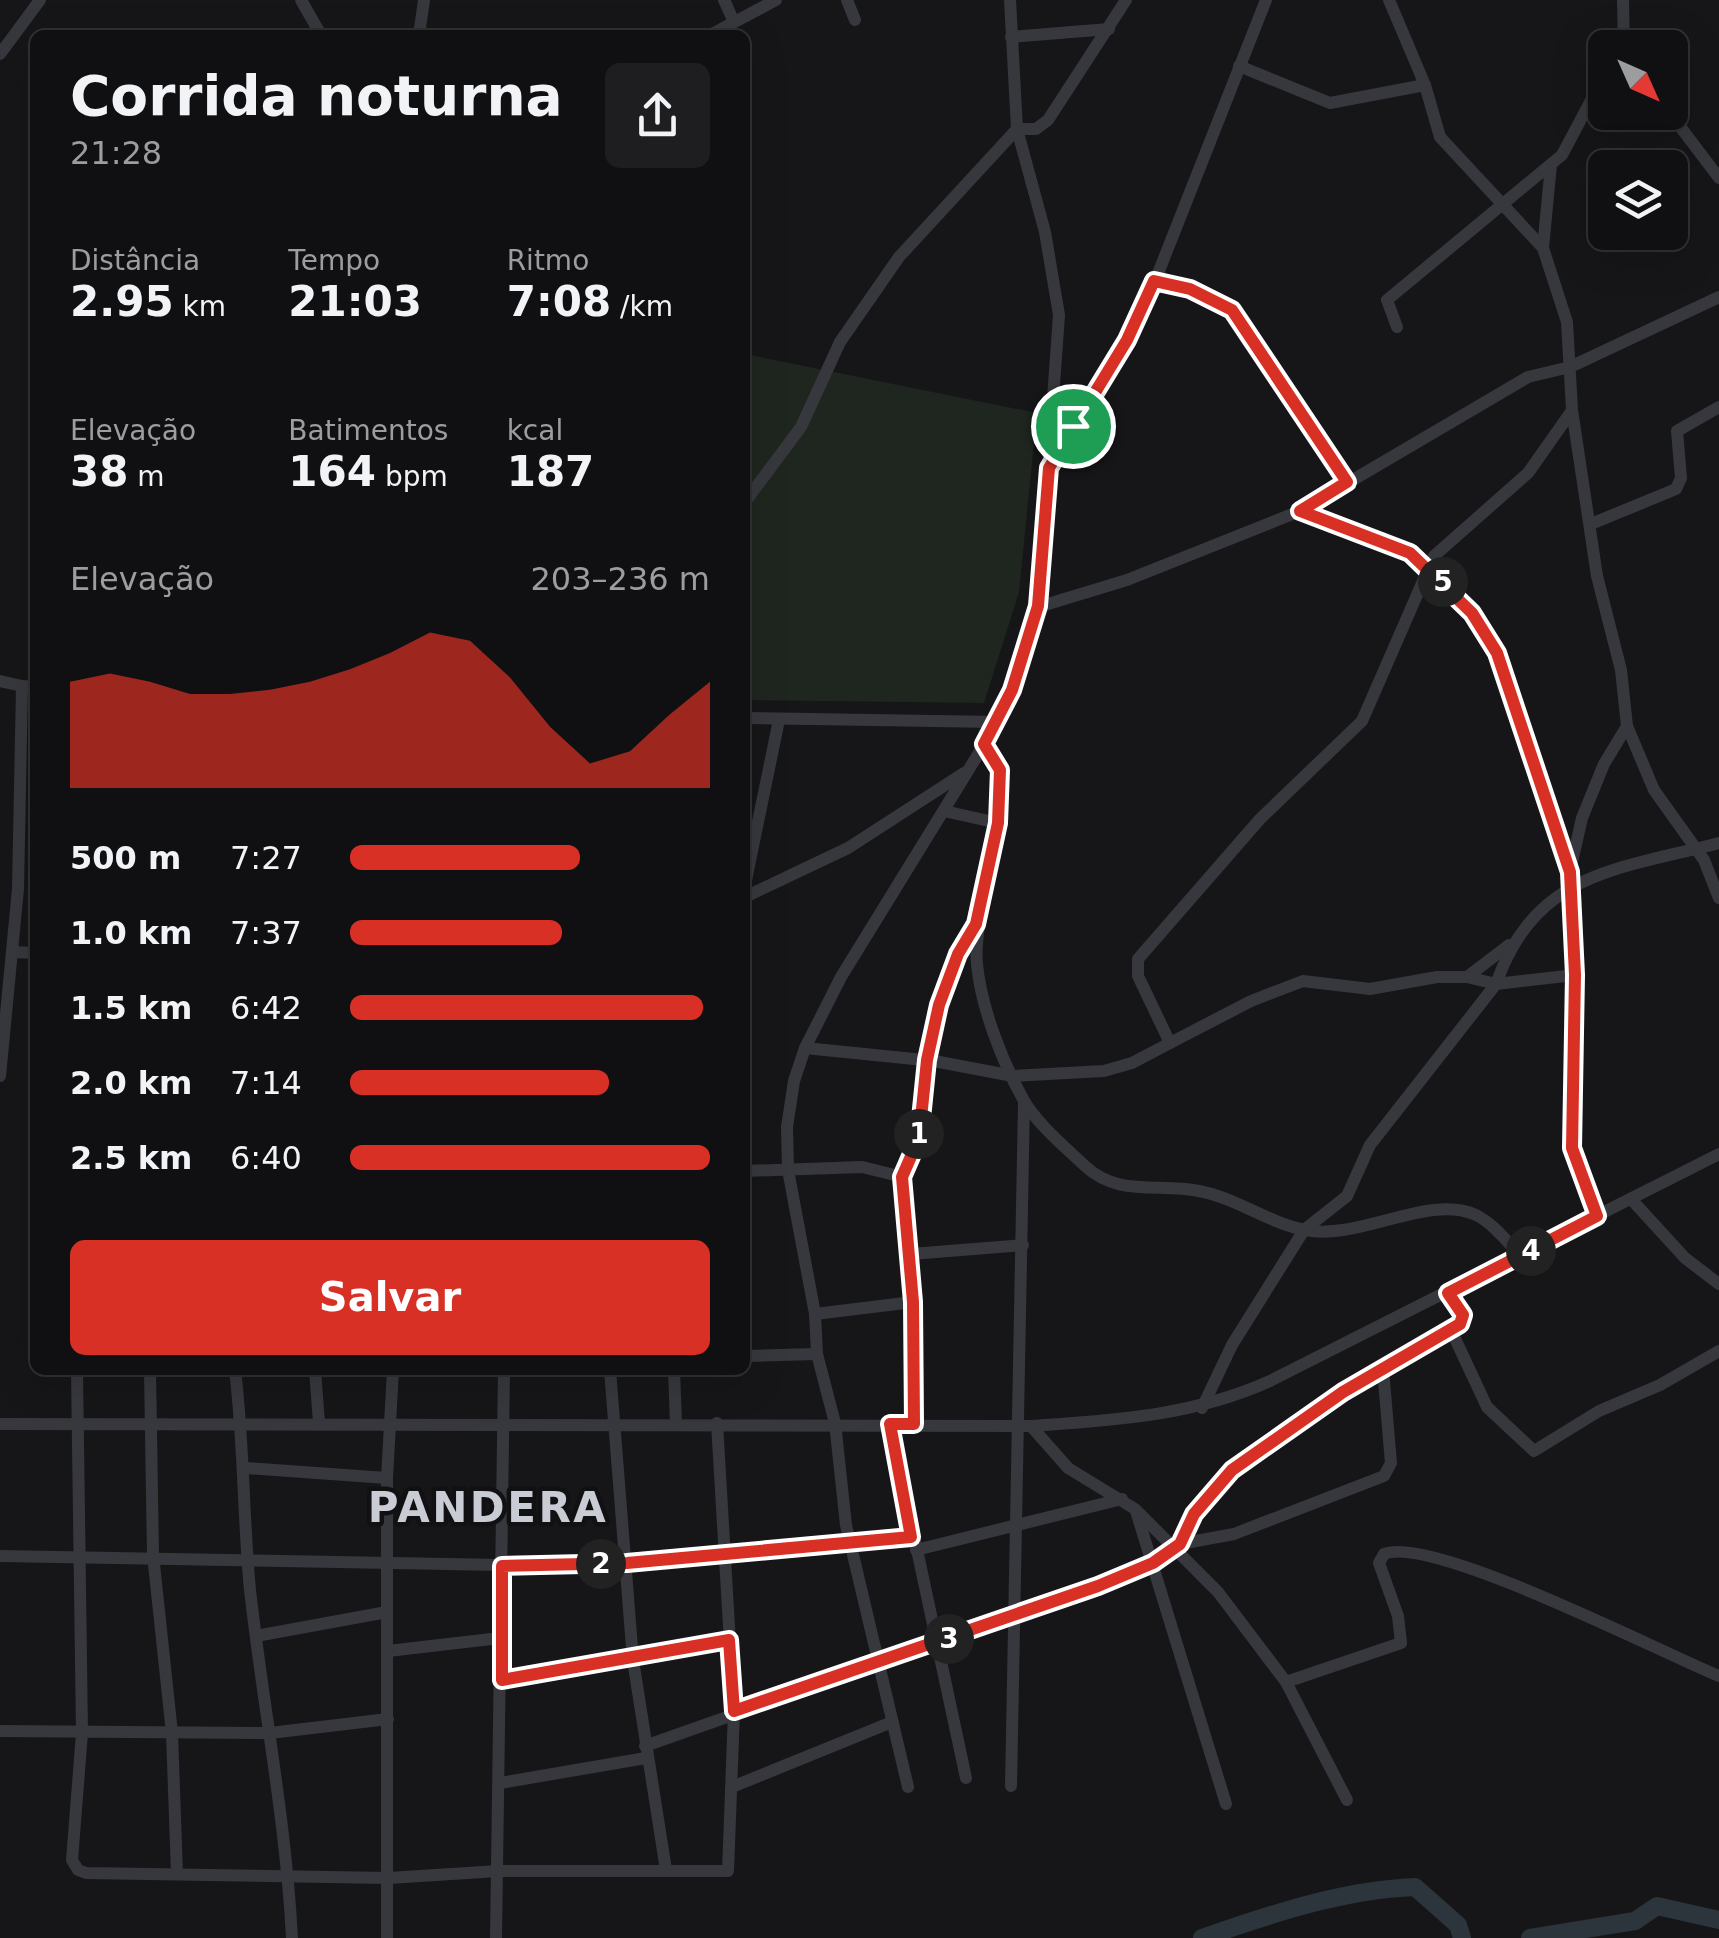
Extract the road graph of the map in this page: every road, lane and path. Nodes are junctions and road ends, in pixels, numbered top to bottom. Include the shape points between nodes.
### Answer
1 (40, 0) edge
2 (301, 0) edge
3 (424, 0) edge
4 (724, 0) edge
5 (776, 0) edge
6 (847, 0) edge
7 (1010, 0) edge
8 (1126, 0) edge
9 (1266, 0) edge
10 (1389, 0) edge
11 (1622, 0) edge
12 (854, 20) dead end
13 (734, 22) junction
14 (317, 30) edge
15 (420, 30) edge
16 (719, 30) edge
17 (1110, 30) junction
18 (1623, 30) edge
19 (1010, 37) junction
20 (0, 54) edge
21 (1239, 66) junction
22 (1425, 85) junction
23 (1588, 100) edge
24 (1017, 129) junction
25 (1682, 130) edge
26 (1551, 165) junction
27 (1719, 178) edge
28 (1501, 208) junction
29 (1542, 248) junction
30 (1154, 281) junction
31 (1719, 297) edge
32 (1397, 327) dead end
33 (1570, 367) junction
34 (1719, 407) edge
35 (1572, 410) junction
36 (1049, 468) junction
37 (1347, 482) junction
38 (750, 495) edge
39 (1300, 511) junction
40 (1591, 524) junction
41 (1428, 567) junction
42 (1038, 606) junction
43 (0, 681) edge
44 (29, 687) edge
45 (750, 718) edge
46 (779, 720) junction
47 (998, 722) junction
48 (1627, 726) junction
49 (984, 744) junction
50 (968, 771) junction
51 (944, 811) junction
52 (998, 823) junction
53 (1719, 843) edge
54 (1695, 850) junction
55 (750, 861) edge
56 (1571, 877) junction
57 (750, 896) edge
58 (1719, 898) edge
59 (976, 924) junction
60 (1513, 942) junction
61 (12, 952) junction
62 (30, 953) edge
63 (1575, 975) junction
64 (1468, 977) junction
65 (1496, 984) junction
66 (1170, 1043) junction
67 (805, 1048) junction
68 (927, 1060) junction
69 (0, 1076) edge
70 (1013, 1076) junction
71 (1024, 1102) junction
72 (1719, 1154) edge
73 (788, 1170) junction
74 (750, 1171) edge
75 (902, 1177) junction
76 (1631, 1199) junction
77 (1597, 1216) junction
78 (1304, 1230) junction
79 (1023, 1246) junction
80 (911, 1254) junction
81 (1521, 1256) junction
82 (1719, 1284) edge
83 (1448, 1293) junction
84 (913, 1302) junction
85 (815, 1314) junction
86 (1451, 1330) junction
87 (1719, 1351) edge
88 (817, 1354) junction
89 (750, 1356) edge
90 (1383, 1368) junction
91 (77, 1375) edge
92 (150, 1375) edge
93 (236, 1375) edge
94 (315, 1375) edge
95 (393, 1375) edge
96 (504, 1375) edge
97 (610, 1375) edge
98 (674, 1375) edge
99 (1202, 1408) junction
100 (77, 1422) junction
101 (151, 1422) junction
102 (242, 1422) junction
103 (319, 1422) junction
104 (615, 1422) junction
105 (717, 1423) junction
106 (834, 1423) junction
107 (0, 1424) edge
108 (392, 1424) junction
109 (504, 1424) junction
110 (676, 1424) junction
111 (890, 1424) junction
112 (914, 1424) junction
113 (1024, 1426) junction
114 (246, 1468) junction
115 (386, 1478) junction
116 (1122, 1500) junction
117 (1135, 1509) junction
118 (1014, 1527) junction
119 (914, 1544) junction
120 (851, 1545) junction
121 (1178, 1546) junction
122 (726, 1552) junction
123 (0, 1556) edge
124 (153, 1556) junction
125 (250, 1558) junction
126 (76, 1560) junction
127 (627, 1563) junction
128 (1153, 1563) junction
129 (386, 1564) junction
130 (502, 1566) junction
131 (386, 1612) junction
132 (1012, 1616) junction
133 (256, 1636) junction
134 (500, 1638) junction
135 (729, 1640) junction
136 (937, 1643) junction
137 (388, 1651) junction
138 (633, 1660) junction
139 (882, 1664) junction
140 (1719, 1676) edge
141 (502, 1680) junction
142 (1286, 1682) junction
143 (734, 1711) junction
144 (388, 1718) junction
145 (892, 1722) junction
146 (0, 1732) edge
147 (270, 1732) junction
148 (82, 1733) junction
149 (172, 1733) junction
150 (646, 1752) junction
151 (966, 1778) dead end
152 (500, 1783) junction
153 (1011, 1786) dead end
154 (732, 1787) junction
155 (908, 1788) dead end
156 (1347, 1800) dead end
157 (1226, 1804) dead end
158 (666, 1870) junction
159 (498, 1871) junction
160 (176, 1874) junction
161 (289, 1876) junction
162 (389, 1878) junction
163 (292, 1938) edge
164 (387, 1938) edge
165 (496, 1938) edge

1 - 20 street
2 - 14 street
3 - 15 street
4 - 13 street
5 - 13 street
6 - 12 street
7 - 19 street
8 - 17 street
9 - 21 street
10 - 22 street
11 - 18 street
13 - 16 street
17 - 19 street
17 - 24 street via 1042,126
19 - 24 street
21 - 22 street via 1330,103
21 - 30 street
22 - 28 street via 1440,137
23 - 26 street via 1569,144
24 - 36 street via 1059,315
24 - 38 street via 899,257 840,342 802,427
25 - 27 street
26 - 28 street
26 - 29 street
28 - 29 street
28 - 32 street via 1387,300
29 - 33 street via 1567,322
30 - 36 street via 1127,340
30 - 37 street via 1190,289 1232,310
31 - 33 street
33 - 35 street
33 - 37 street via 1528,377
34 - 40 street via 1677,431 1678,487
35 - 40 street
35 - 41 street via 1528,473
36 - 42 street
37 - 39 street
39 - 41 street via 1381,540
39 - 42 street via 1127,580
40 - 48 street
41 - 56 street via 1472,613 1497,653
41 - 66 street via 1362,721 1271,807 1138,959 1138,976
42 - 47 street
43 - 44 street
44 - 61 street
45 - 46 street
46 - 47 street
46 - 55 street
47 - 49 street
48 - 54 street via 1654,790
48 - 56 street via 1582,818
49 - 50 street
49 - 52 street via 1000,770
50 - 51 street
50 - 57 street via 848,848
51 - 52 street
51 - 67 street via 841,976
52 - 59 street
53 - 54 street
54 - 56 street
54 - 58 street
56 - 60 street
56 - 63 street
59 - 68 street via 947,978
59 - 70 street via 979,980
60 - 64 street
60 - 65 street
61 - 62 street
61 - 69 street
63 - 65 street
63 - 77 street via 1572,1148
64 - 65 street
64 - 66 street via 1370,989 1302,980
65 - 78 street via 1370,1144 1347,1196
66 - 70 street via 1104,1071
67 - 68 street
67 - 73 street via 791,1096
68 - 70 street
68 - 75 street via 919,1138
70 - 71 street
71 - 78 street via 1102,1180 1199,1191
71 - 79 street
72 - 76 street
73 - 74 street
73 - 75 street via 862,1167
73 - 85 street
75 - 80 street
76 - 77 street
76 - 82 street
77 - 81 street
78 - 81 street via 1356,1230 1455,1210 1487,1222
78 - 99 street
79 - 80 street
79 - 113 street
80 - 84 street
81 - 83 street
83 - 86 street via 1463,1315
83 - 99 street
84 - 85 street
84 - 112 street
85 - 88 street
86 - 87 street via 1487,1407 1534,1451
86 - 90 street
88 - 89 street
88 - 106 street
90 - 121 street via 1232,1470 1194,1514
90 - 121 street via 1391,1463 1384,1476 1234,1534
91 - 100 street
92 - 101 street
93 - 102 street
94 - 103 street
95 - 108 street
96 - 109 street
97 - 104 street
98 - 110 street
99 - 113 street via 1156,1418
100 - 101 street
100 - 107 street
100 - 126 street
101 - 102 street
101 - 124 street
102 - 103 street
102 - 114 street
103 - 108 street
104 - 109 street
104 - 110 street
104 - 127 street
105 - 106 street
105 - 110 street
105 - 122 street
106 - 111 street
106 - 120 street
108 - 109 street
108 - 115 street
109 - 130 street
111 - 112 street
111 - 119 street
112 - 113 street
113 - 116 street via 1068,1468
113 - 118 street
114 - 115 street
114 - 125 street
115 - 129 street
116 - 117 street
116 - 118 street
117 - 121 street
117 - 128 street
118 - 119 street
118 - 132 street
119 - 120 street
119 - 136 street
120 - 122 street
120 - 139 street
121 - 128 street
121 - 142 street
122 - 127 street
122 - 135 street
123 - 126 street
124 - 125 street
124 - 126 street
124 - 149 street
125 - 129 street
125 - 133 street
126 - 148 street
127 - 130 street
127 - 138 street
128 - 132 street
128 - 157 street
129 - 130 street
129 - 131 street
130 - 134 street
131 - 133 street
131 - 137 street
132 - 136 street
132 - 153 street
133 - 147 street
134 - 137 street
134 - 141 street
135 - 138 street
135 - 143 street
136 - 139 street
136 - 151 street
137 - 144 street
138 - 141 street
138 - 150 street
139 - 143 street
139 - 145 street
140 - 142 street via 1464,1565 1402,1550 1384,1554 1379,1563 1401,1642
141 - 152 street
142 - 156 street
143 - 150 street
143 - 154 street
144 - 147 street
144 - 162 street
145 - 154 street
145 - 155 street
146 - 148 street
147 - 149 street
147 - 161 street
148 - 149 street
148 - 160 street via 76,1868
149 - 160 street
150 - 152 street
150 - 158 street
152 - 159 street
154 - 158 street via 730,1868
158 - 159 street
159 - 162 street
159 - 165 street
160 - 161 street
161 - 162 street
161 - 163 street
162 - 164 street

